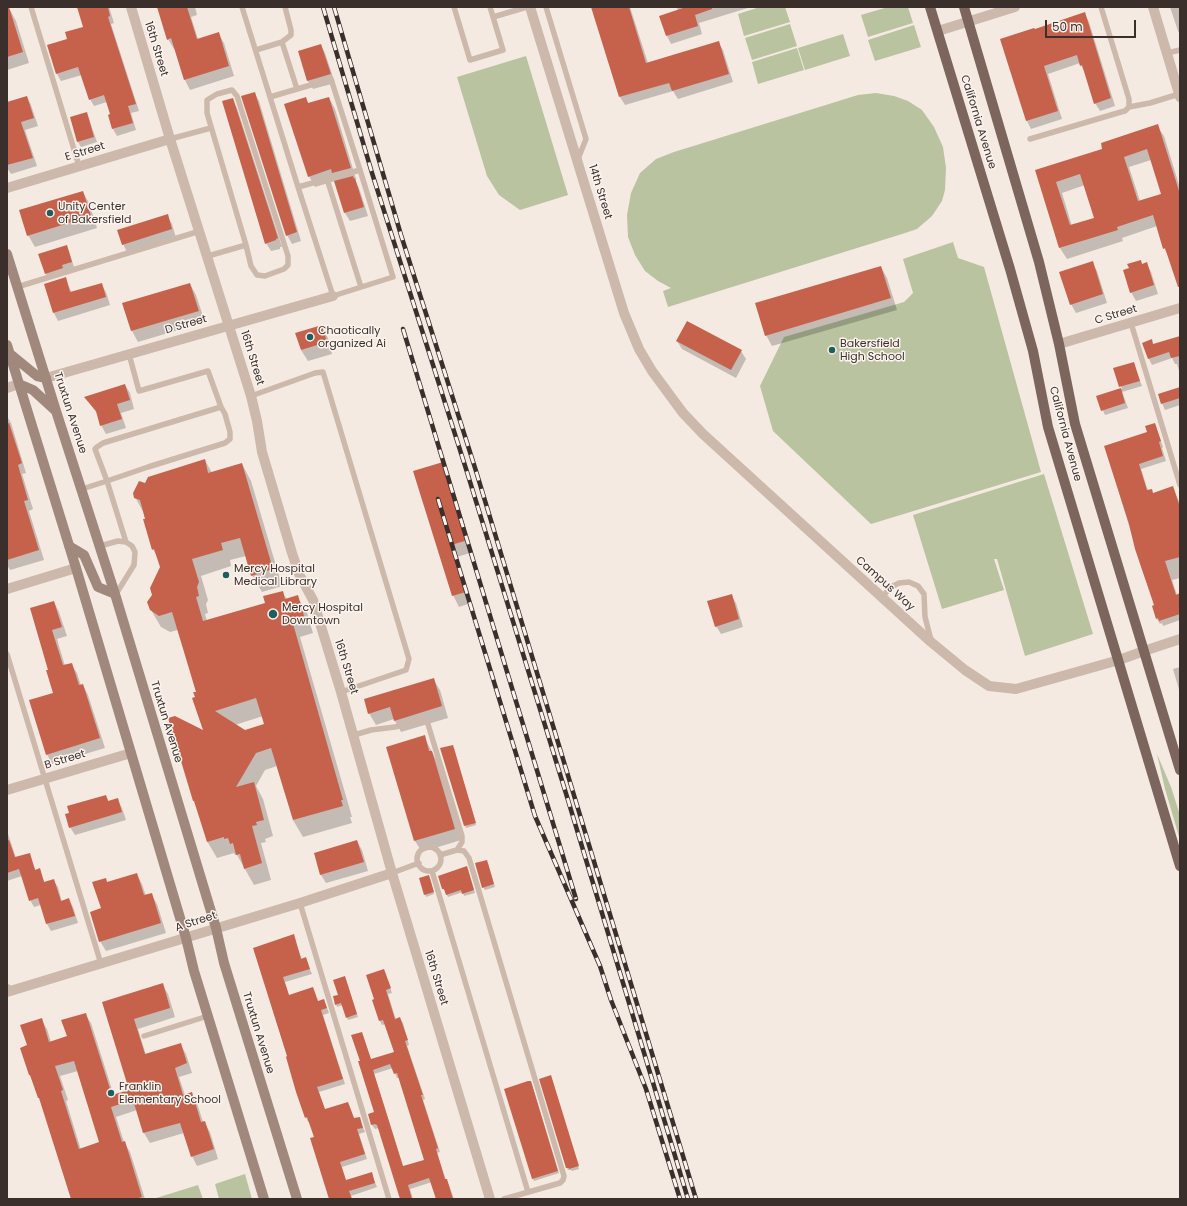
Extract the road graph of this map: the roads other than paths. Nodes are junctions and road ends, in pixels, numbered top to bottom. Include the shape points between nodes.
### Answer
1 (31, 7) edge
2 (131, 7) edge
3 (242, 7) edge
4 (285, 7) edge
5 (454, 7) edge
6 (490, 7) edge
7 (529, 7) edge
8 (546, 7) edge
9 (930, 7) edge
10 (964, 7) edge
11 (1015, 7) edge
12 (1101, 7) edge
13 (1153, 7) edge
14 (493, 17) junction
15 (969, 22) junction
16 (938, 31) junction
17 (282, 42) junction
18 (256, 50) junction
19 (1180, 50) edge
20 (1167, 53) junction
21 (297, 89) junction
22 (1180, 96) edge
23 (270, 97) junction
24 (1129, 107) junction
25 (211, 128) junction
26 (170, 139) junction
27 (1030, 139) dead end
28 (578, 160) junction
29 (79, 166) junction
30 (360, 170) junction
31 (327, 179) junction
32 (298, 187) junction
33 (7, 188) edge
34 (200, 231) junction
35 (246, 245) junction
36 (7, 254) edge
37 (208, 256) junction
38 (17, 286) junction
39 (361, 288) junction
40 (333, 296) junction
41 (1180, 308) edge
42 (1131, 323) junction
43 (229, 325) junction
44 (1059, 344) junction
45 (8, 349) edge
46 (129, 354) junction
47 (46, 378) junction
48 (657, 379) joint
49 (19, 384) junction
50 (7, 388) edge
51 (251, 396) junction
52 (221, 407) junction
53 (56, 411) junction
54 (107, 481) junction
55 (1180, 485) edge
56 (82, 489) junction
57 (126, 542) junction
58 (69, 546) junction
59 (100, 546) junction
60 (76, 568) junction
61 (7, 589) edge
62 (116, 594) junction
63 (882, 597) junction
64 (1180, 639) edge
65 (931, 642) junction
66 (1144, 651) junction
67 (7, 654) edge
68 (1119, 660) junction
69 (341, 692) junction
70 (354, 736) junction
71 (131, 753) junction
72 (1180, 770) edge
73 (45, 778) junction
74 (7, 790) edge
75 (457, 850) junction
76 (440, 855) junction
77 (419, 863) junction
78 (1180, 866) edge
79 (432, 871) junction
80 (392, 873) junction
81 (300, 903) junction
82 (216, 928) junction
83 (186, 938) junction
84 (100, 964) junction
85 (7, 991) edge
86 (208, 1016) junction
87 (144, 1036) dead end
88 (528, 1192) junction
89 (264, 1199) edge
90 (297, 1199) edge
91 (389, 1199) edge
92 (490, 1199) edge
93 (504, 1199) edge

1 - 29 lane
2 - 26 street, 16th Street
3 - 18 lane
4 - 17 lane via 291,35
5 - 14 lane via 470,60 503,50
6 - 14 lane
7 - 14 lane
7 - 28 street, 14th Street
8 - 28 lane via 586,139
9 - 16 main road, California Avenue
10 - 15 main road, California Avenue
11 - 15 street
12 - 24 lane via 1129,99
13 - 20 street
15 - 16 street
15 - 44 main road, California Avenue via 1039,262
16 - 68 main road, California Avenue via 1033,351 1048,428
17 - 18 lane
17 - 21 lane
18 - 23 lane
19 - 20 lane
20 - 22 street
21 - 23 lane
21 - 30 lane via 332,79
22 - 24 lane
23 - 32 lane
24 - 27 lane via 1125,111
25 - 26 lane
25 - 35 lane
25 - 35 lane via 206,112 207,100 232,90 237,96 288,256 288,265 265,276 257,275 251,266
26 - 29 street, E Street
26 - 34 street, 16th Street
28 - 48 street, 14th Street via 624,313 639,349
29 - 33 street, E Street
30 - 31 lane
30 - 39 lane via 393,278
31 - 32 lane
31 - 39 lane
32 - 40 lane
34 - 37 street, 16th Street
34 - 38 lane
35 - 37 lane
36 - 38 main road, Truxtun Avenue
37 - 43 street, 16th Street
38 - 47 main road, Truxtun Avenue
39 - 40 lane
40 - 43 street, D Street
41 - 42 street, C Street
42 - 44 street, C Street
42 - 55 lane
43 - 46 street, D Street
43 - 51 street, 16th Street
44 - 66 main road, California Avenue via 1075,424
45 - 47 main road via 38,376
45 - 49 main road
46 - 47 street, D Street
46 - 52 lane via 139,391 208,371
47 - 53 main road, Truxtun Avenue
48 - 63 street, Campus Way via 703,434
49 - 50 street
49 - 53 main road via 33,390
49 - 58 main road
51 - 69 street, 16th Street via 262,452 292,553 299,574 314,600
51 - 69 lane via 323,372 409,659 406,670
52 - 54 lane via 230,432 230,439 225,443
52 - 54 lane via 103,443 95,449
53 - 56 main road, Truxtun Avenue
54 - 56 lane
54 - 57 lane
56 - 59 main road, Truxtun Avenue
57 - 59 lane via 118,541
57 - 62 lane via 135,552 134,565
58 - 60 main road
58 - 62 main road via 84,555 98,587
59 - 62 main road, Truxtun Avenue
60 - 61 street
60 - 71 main road
62 - 82 main road, Truxtun Avenue
63 - 65 street, Campus Way
63 - 65 lane via 899,582 909,582 918,586 924,594 925,617
64 - 66 street
65 - 68 street, Campus Way via 989,686 1016,689
66 - 68 street, Campus Way
66 - 72 main road, California Avenue
67 - 73 lane
68 - 78 main road, California Avenue
69 - 70 street, 16th Street
70 - 75 lane via 424,719 427,721 462,836 462,842
70 - 80 street, 16th Street
71 - 73 street, B Street
71 - 83 main road
73 - 74 street, B Street
73 - 84 lane
75 - 76 lane
75 - 88 lane via 464,851 469,858 564,1176 560,1182
76 - 77 lane via 434,849 426,848 418,857
76 - 79 lane via 440,864
77 - 79 lane via 421,868
77 - 80 lane
79 - 88 lane
80 - 81 street, A Street
80 - 92 street, 16th Street
81 - 82 street, A Street
81 - 91 lane
82 - 83 street, A Street
82 - 90 main road, Truxtun Avenue via 224,963
83 - 84 street, A Street
83 - 86 main road
84 - 85 street, A Street
86 - 87 lane
86 - 89 main road
88 - 93 lane

